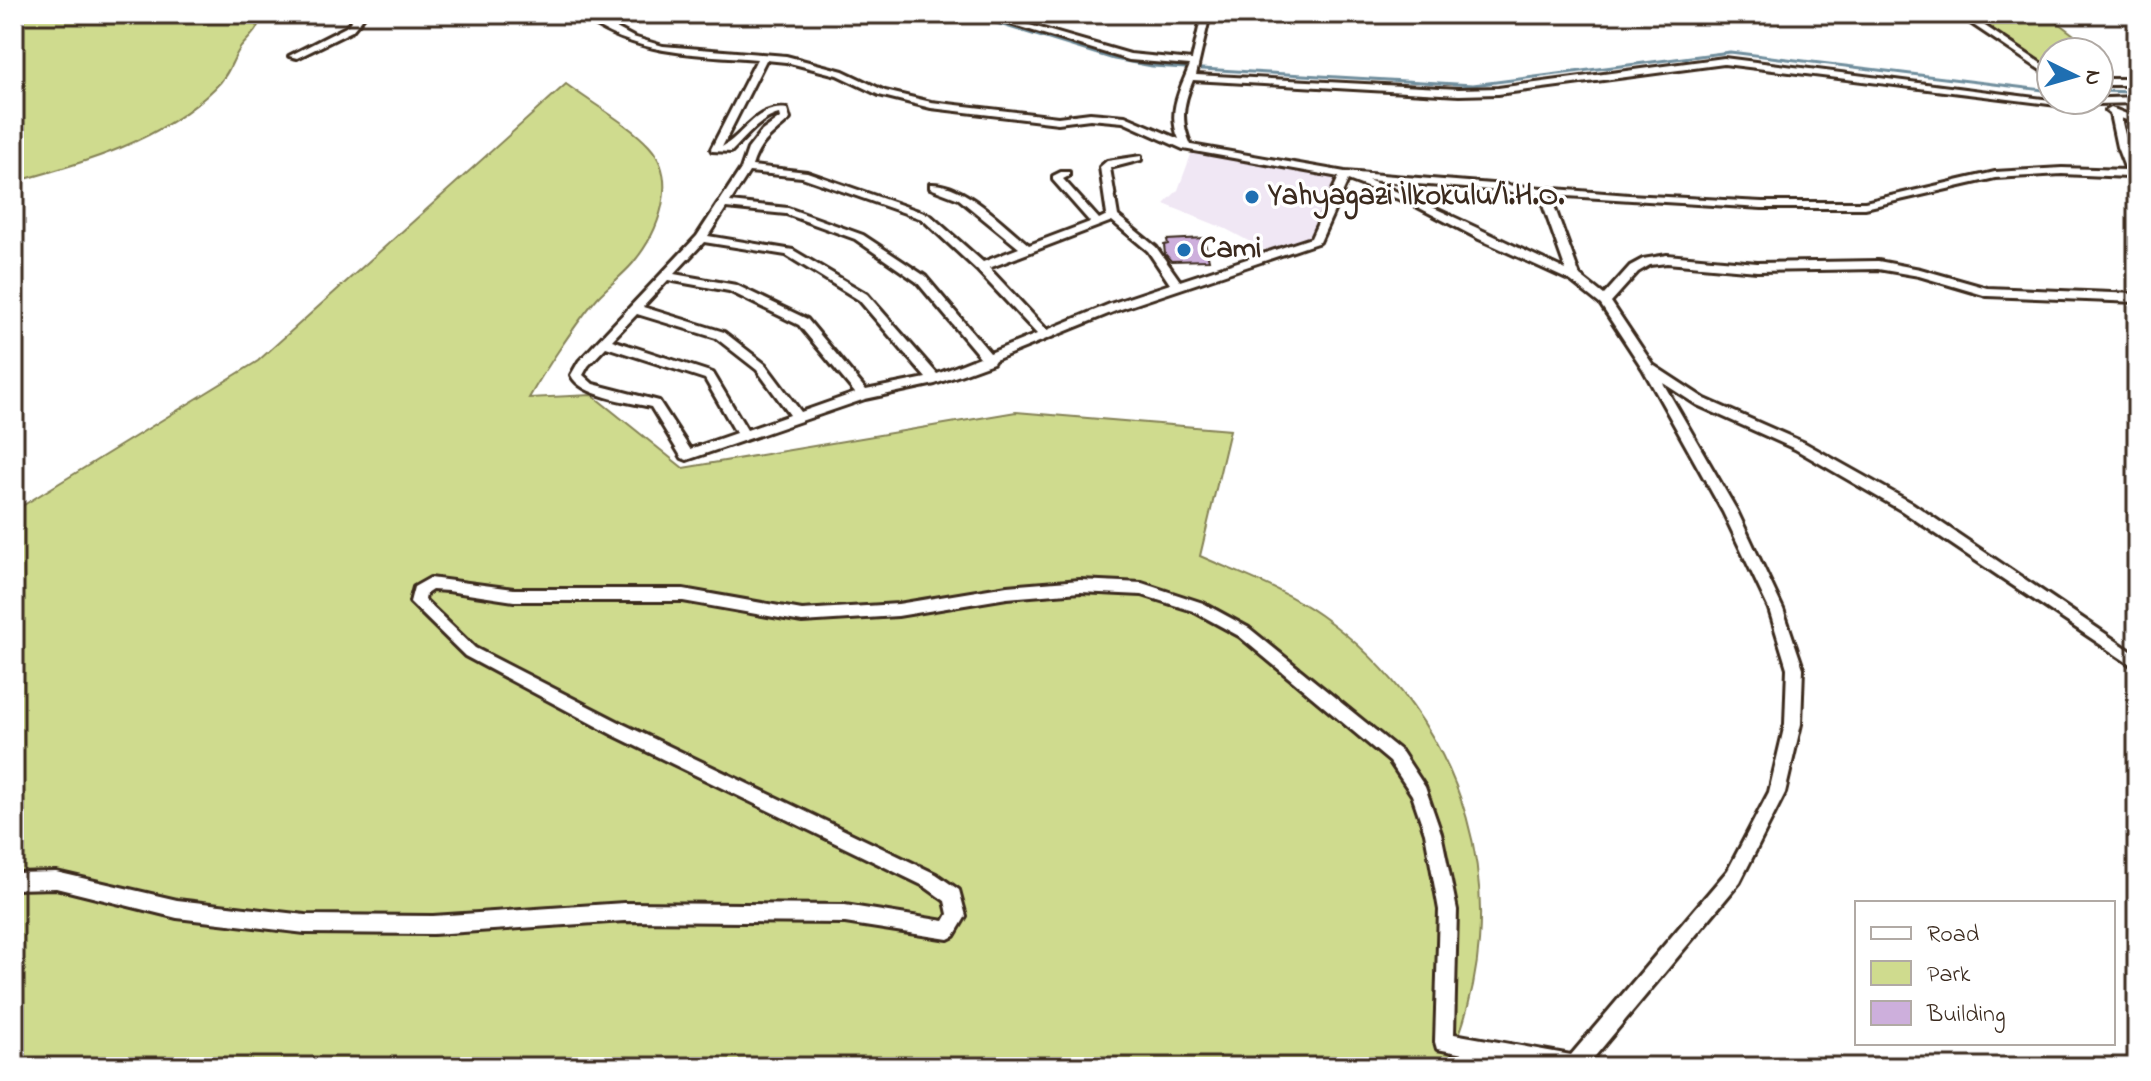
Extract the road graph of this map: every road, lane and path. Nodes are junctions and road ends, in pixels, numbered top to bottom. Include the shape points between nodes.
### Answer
1 (362, 14) edge
2 (583, 14) edge
3 (981, 14) edge
4 (1206, 14) edge
5 (1961, 14) edge
6 (294, 56) dead end
7 (763, 57) junction
8 (1195, 63) junction
9 (2035, 63) edge
10 (1189, 77) junction
11 (2115, 82) edge
12 (2137, 82) edge
13 (2035, 99) edge
14 (2115, 100) edge
15 (2137, 100) edge
16 (2115, 114) joint
17 (2137, 121) edge
18 (1187, 147) junction
19 (1137, 158) dead end
20 (746, 169) junction
21 (2134, 173) edge
22 (1065, 174) dead end
23 (1345, 175) junction
24 (934, 186) dead end
25 (2137, 187) edge
26 (1544, 193) junction
27 (723, 205) junction
28 (1113, 217) junction
29 (1097, 223) junction
30 (701, 238) junction
31 (1027, 249) junction
32 (981, 267) junction
33 (666, 276) junction
34 (1575, 278) junction
35 (1177, 286) junction
36 (2137, 298) edge
37 (1605, 302) junction
38 (635, 309) junction
39 (1045, 335) junction
40 (604, 342) junction
41 (989, 360) junction
42 (1648, 367) junction
43 (935, 380) junction
44 (863, 395) junction
45 (797, 416) junction
46 (744, 435) junction
47 (2137, 663) edge
48 (14, 881) edge

1 - 6 street via 349,29
2 - 7 street via 662,49
3 - 8 street via 1129,57
4 - 8 street
5 - 9 street
7 - 18 street via 840,73 882,93 931,105 1058,120 1125,119
7 - 20 street via 715,148 727,150 750,126 774,111 784,111 785,119 766,133
8 - 10 street
10 - 13 street via 1498,91 1724,61
10 - 18 street via 1177,106
11 - 12 street
14 - 15 street
16 - 17 street
16 - 21 street
18 - 23 street
19 - 28 street via 1105,167
20 - 27 street
20 - 32 street via 803,174 926,217
21 - 25 street
21 - 26 street via 1995,175 1865,205
22 - 29 street via 1057,178
23 - 26 street
23 - 34 street via 1418,203
23 - 35 street via 1316,240
24 - 31 street via 963,197
26 - 34 street
27 - 30 street
27 - 41 street via 788,211 859,237 921,279
28 - 29 street
28 - 35 street via 1152,249
29 - 31 street
30 - 33 street
30 - 43 street via 789,252 851,289
31 - 32 street
32 - 39 street
33 - 38 street
33 - 44 street via 732,288 803,322
34 - 37 street
35 - 39 street
36 - 37 street via 1987,292 1878,265 1757,267 1667,259 1634,269
37 - 42 street
38 - 40 street
38 - 45 street via 720,335 761,367
39 - 41 street
40 - 46 street via 709,376
40 - 46 street via 579,369 579,380 655,404 687,455
41 - 43 street
42 - 47 street via 1701,402 1800,446 1907,507
42 - 48 street via 1730,511 1776,609 1795,668 1793,724 1777,793 1734,876 1575,1065 1444,1042 1448,910 1424,806 1396,757 1244,632 1198,607 1142,589 1080,586 898,610 802,616 683,595 514,595 430,584 419,591 417,602 470,652 930,880 953,896 957,916 948,930 814,913 624,912 433,925 305,924 177,909 56,880
43 - 44 street
44 - 45 street
45 - 46 street

